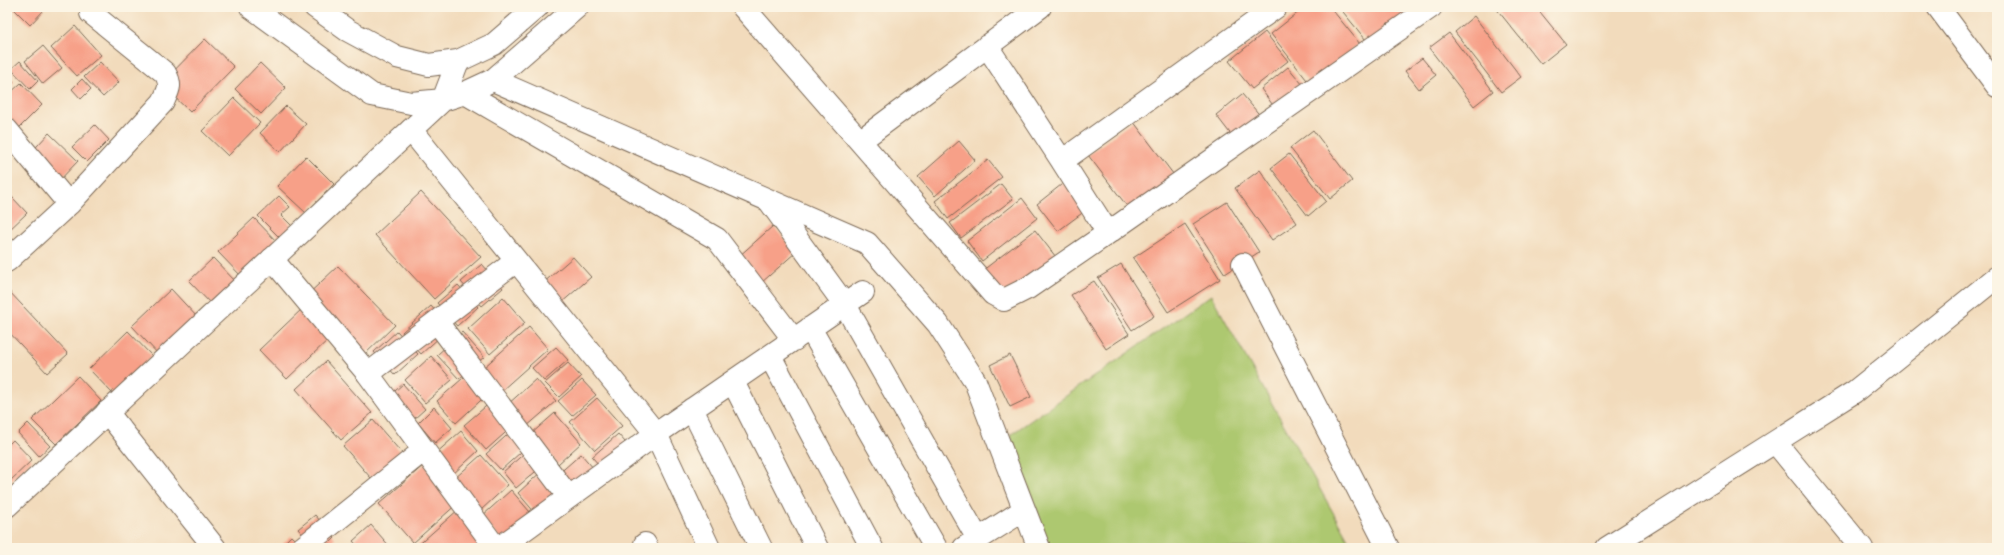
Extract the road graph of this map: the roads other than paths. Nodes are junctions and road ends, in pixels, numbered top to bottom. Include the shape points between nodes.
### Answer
1 (251, 7) edge
2 (315, 7) edge
3 (537, 7) edge
4 (577, 7) edge
5 (743, 7) edge
6 (1040, 7) edge
7 (1276, 7) edge
8 (1431, 7) edge
9 (1938, 7) edge
10 (91, 13) dead end
11 (987, 46) junction
12 (458, 61) junction
13 (493, 80) junction
14 (1997, 86) edge
15 (465, 93) junction
16 (443, 100) junction
17 (7, 130) edge
18 (411, 130) junction
19 (860, 141) junction
20 (1062, 161) junction
21 (769, 200) junction
22 (69, 204) junction
23 (1108, 233) junction
24 (272, 259) junction
25 (7, 261) edge
26 (516, 261) junction
27 (1243, 264) dead end
28 (1997, 276) edge
29 (863, 292) dead end
30 (845, 305) junction
31 (437, 322) junction
32 (802, 334) junction
33 (770, 356) junction
34 (368, 374) junction
35 (733, 382) junction
36 (692, 409) junction
37 (107, 412) junction
38 (656, 434) junction
39 (1774, 442) junction
40 (424, 450) junction
41 (568, 496) junction
42 (7, 506) edge
43 (1024, 510) junction
44 (971, 543) edge
45 (215, 548) edge
46 (302, 548) edge
47 (498, 548) edge
48 (709, 548) edge
49 (761, 548) edge
50 (817, 548) edge
51 (872, 548) edge
52 (936, 548) edge
53 (1040, 548) edge
54 (1388, 548) edge
55 (1608, 548) edge
56 (1862, 548) edge

1 - 16 street via 372,95 411,103
2 - 12 street via 347,30 397,57 429,65
3 - 12 street via 494,44
4 - 13 street
5 - 19 street
6 - 11 street
7 - 20 street
8 - 23 street
9 - 14 street
10 - 22 street via 165,73 170,82 163,102
11 - 19 street
11 - 20 street
12 - 16 street
13 - 15 street
13 - 21 street
15 - 16 street
15 - 32 street via 717,239
16 - 18 street
17 - 22 street
18 - 24 street
18 - 26 street
19 - 23 street via 993,294 1004,300 1028,288
20 - 23 street
21 - 30 street
21 - 43 street via 867,243 938,324 975,381
22 - 25 street
24 - 34 street
24 - 37 street
26 - 31 street
26 - 38 street
27 - 54 street
28 - 39 street via 1854,392
29 - 30 street
30 - 32 street
30 - 44 street
31 - 34 street
31 - 41 street
32 - 33 street
32 - 52 street
33 - 35 street
33 - 51 street
34 - 40 street
35 - 36 street
35 - 50 street
36 - 38 street
36 - 49 street
37 - 42 street
37 - 45 street
38 - 41 street
38 - 48 street
39 - 55 street
39 - 56 street
40 - 46 street
40 - 47 street
41 - 47 street
43 - 44 street
43 - 53 street

